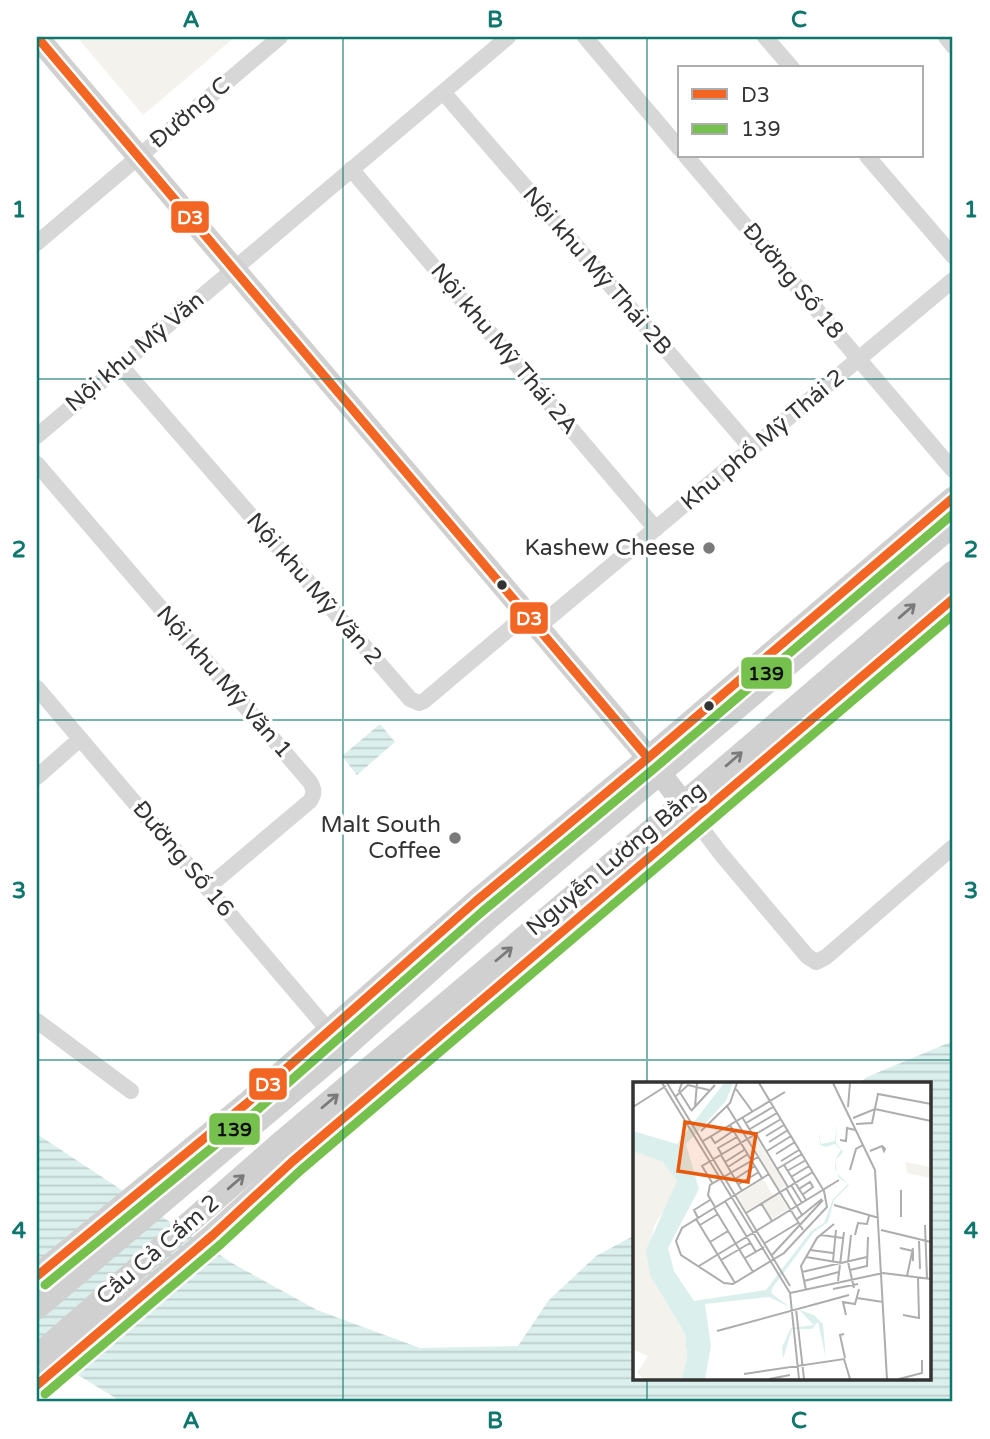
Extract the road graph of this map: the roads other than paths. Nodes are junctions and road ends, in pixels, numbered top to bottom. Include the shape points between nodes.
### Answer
1 (280, 37) edge
2 (508, 37) edge
3 (585, 37) edge
4 (765, 37) edge
5 (946, 37) edge
6 (39, 43) edge
7 (953, 46) edge
8 (790, 66) edge
9 (443, 92) junction
10 (678, 147) edge
11 (139, 157) junction
12 (688, 158) edge
13 (869, 158) edge
14 (351, 169) junction
15 (37, 243) edge
16 (953, 256) edge
17 (234, 269) junction
18 (953, 280) edge
19 (860, 360) junction
20 (120, 365) junction
21 (37, 436) edge
22 (752, 449) junction
23 (37, 464) edge
24 (953, 470) edge
25 (953, 498) edge
26 (953, 526) edge
27 (656, 529) junction
28 (953, 572) edge
29 (953, 599) edge
30 (532, 620) junction
31 (37, 688) edge
32 (80, 738) junction
33 (654, 765) junction
34 (37, 777) edge
35 (688, 811) junction
36 (953, 847) edge
37 (207, 888) junction
38 (37, 1021) edge
39 (336, 1040) junction
40 (131, 1091) dead end
41 (253, 1112) junction
42 (286, 1153) junction
43 (37, 1276) edge
44 (37, 1308) edge
45 (37, 1356) edge
46 (37, 1385) edge

1 - 11 street, Đường C
2 - 9 street
3 - 10 street
4 - 8 street
5 - 7 street
6 - 11 main road
9 - 14 street
9 - 22 street, Nội khu Mỹ Thái 2B
11 - 15 street, Đường C
11 - 17 main road
12 - 19 street, Đường Số 18
13 - 16 street
14 - 17 street
14 - 27 street, Nội khu Mỹ Thái 2A
17 - 20 street, Nội khu Mỹ Văn
17 - 30 main road
18 - 19 street, Khu phố Mỹ Thái 2
19 - 22 street, Khu phố Mỹ Thái 2
19 - 24 street, Đường Số 18
20 - 21 street, Nội khu Mỹ Văn
20 - 30 street, Nội khu Mỹ Văn 2 via 410,699 424,701
22 - 27 street, Khu phố Mỹ Thái 2
23 - 37 street, Nội khu Mỹ Văn 1 via 314,788 310,801
25 - 33 main road, Nguyễn Lương Bằng
26 - 33 main road, Nguyễn Lương Bằng
27 - 30 street, Khu phố Mỹ Thái 2
35 -> 28 main road, Nguyễn Lương Bằng
29 - 35 main road, Nguyễn Lương Bằng
30 - 33 main road
31 - 32 street, Đường Số 16
32 - 34 street
32 - 37 street, Đường Số 16
33 - 35 main road
33 - 39 main road, Nguyễn Lương Bằng via 475,902
35 - 36 street via 807,956 816,961
42 -> 35 main road, Nguyễn Lương Bằng
37 - 39 street, Đường Số 16
38 - 40 street
39 - 41 main road, Nguyễn Lương Bằng
41 - 43 main road
41 - 44 main road, Cầu Cả Cấm 2
45 -> 42 main road, Cầu Cả Cấm 2
42 - 46 main road, Cầu Cả Cấm 2 via 213,1235

